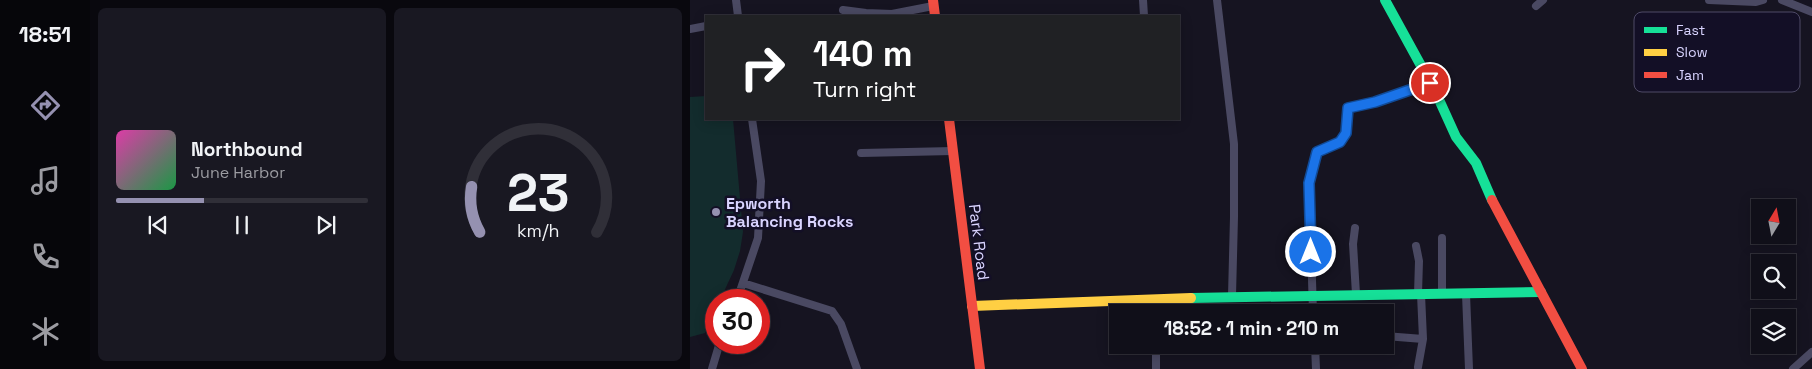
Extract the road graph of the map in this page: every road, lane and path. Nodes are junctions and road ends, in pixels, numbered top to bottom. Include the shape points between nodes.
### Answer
1 (736, 0) edge
2 (1143, 0) edge
3 (1217, 0) edge
4 (1385, 0) edge
5 (1543, 0) edge
6 (1709, 0) edge
7 (1763, 0) edge
8 (1782, 0) edge
9 (1536, 6) dead end
10 (934, 7) edge
11 (843, 10) dead end
12 (1812, 12) edge
13 (738, 15) edge
14 (1144, 15) edge
15 (705, 26) edge
16 (690, 29) edge
17 (1430, 83) junction
18 (752, 120) edge
19 (949, 120) edge
20 (953, 151) junction
21 (861, 153) dead end
22 (1355, 228) dead end
23 (1442, 238) dead end
24 (1416, 246) dead end
25 (743, 283) junction
26 (741, 289) edge
27 (1540, 292) junction
28 (1312, 294) junction
29 (1356, 294) junction
30 (1420, 294) junction
31 (1442, 294) junction
32 (1466, 294) junction
33 (1232, 296) junction
34 (1154, 300) junction
35 (1154, 304) edge
36 (1313, 304) edge
37 (972, 306) junction
38 (1394, 337) edge
39 (1423, 339) junction
40 (1812, 352) edge
41 (716, 354) edge
42 (1156, 354) edge
43 (1315, 354) edge
44 (1418, 367) dead end
45 (712, 369) edge
46 (857, 369) edge
47 (980, 369) edge
48 (1156, 369) edge
49 (1316, 369) edge
50 (1469, 369) edge
51 (1582, 369) edge
52 (1793, 369) edge

1 - 13 street
2 - 14 street
3 - 33 street via 1234,144
4 - 17 street
5 - 9 street
6 - 7 street
8 - 12 street
10 - 11 street via 892,14
15 - 16 street
17 - 27 street via 1456,137 1476,163
17 - 28 street via 1348,108 1346,133 1340,142 1317,152 1309,183
18 - 25 street via 760,181 758,238
19 - 20 street, Park Road
20 - 21 street
20 - 37 street, Park Road
22 - 29 street
23 - 31 street
24 - 30 street
25 - 26 street
25 - 46 street via 832,311 841,324
27 - 32 street
27 - 51 street
28 - 29 street
28 - 33 street
28 - 36 street
29 - 30 street
30 - 31 street
30 - 39 street
31 - 32 street
32 - 50 street
33 - 34 street
34 - 35 street
34 - 37 street
37 - 47 street, Park Road
38 - 39 street
39 - 44 street
40 - 52 street
41 - 45 street
42 - 48 street
43 - 49 street

